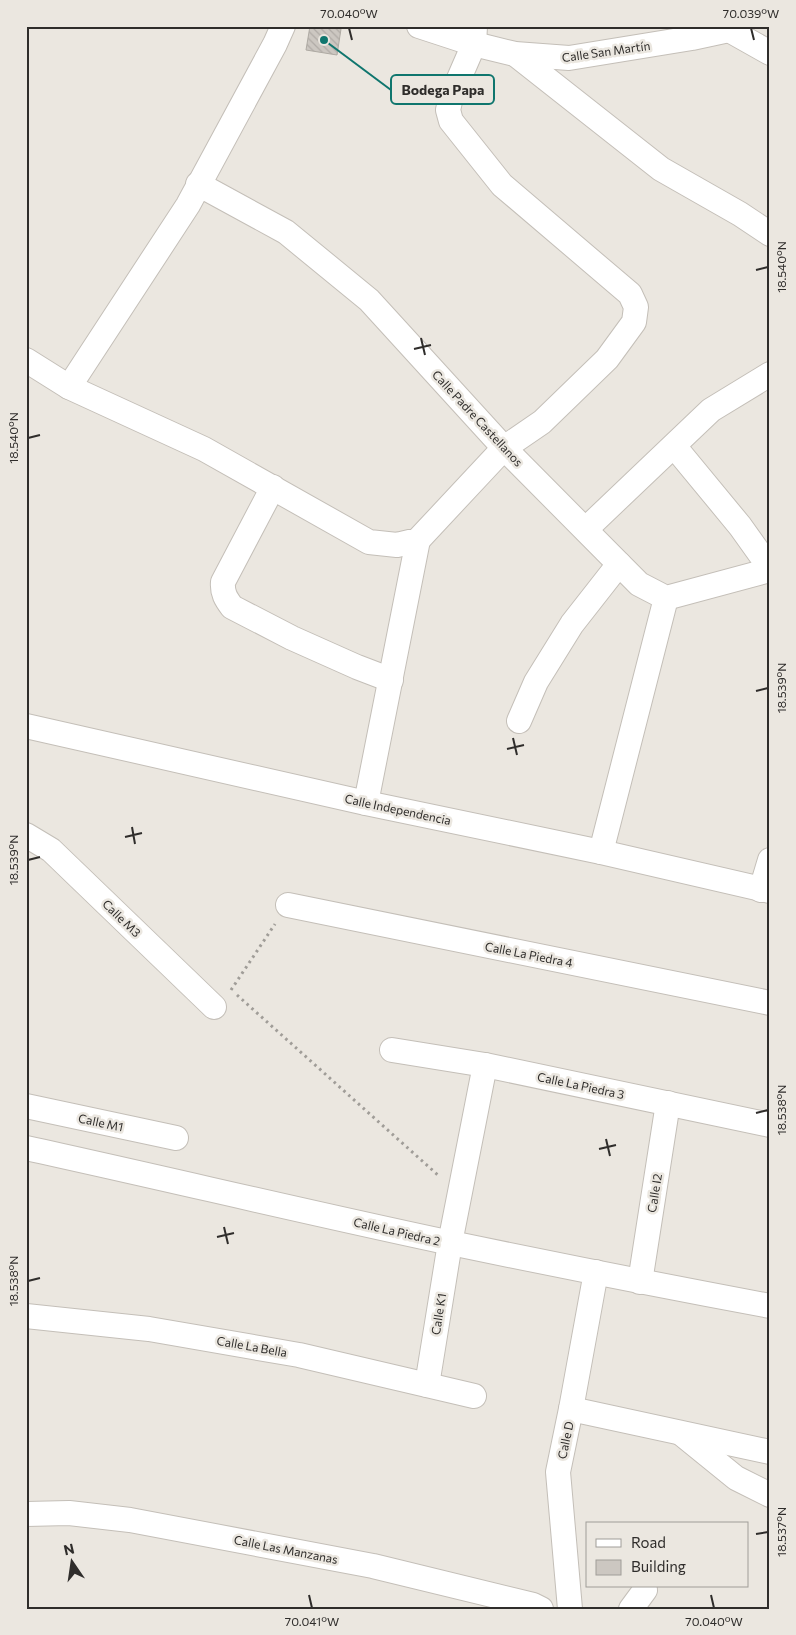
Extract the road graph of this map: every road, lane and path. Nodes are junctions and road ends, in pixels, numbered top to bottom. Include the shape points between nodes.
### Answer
1 (282, 26) edge
2 (419, 26) edge
3 (732, 28) edge
4 (474, 35) edge
5 (770, 53) edge
6 (515, 54) junction
7 (198, 184) junction
8 (770, 234) edge
9 (26, 360) edge
10 (770, 374) edge
11 (69, 387) junction
12 (674, 446) junction
13 (504, 448) junction
14 (273, 487) junction
15 (586, 529) junction
16 (418, 540) junction
17 (620, 564) junction
18 (770, 569) edge
19 (666, 598) junction
20 (391, 680) junction
21 (519, 721) dead end
22 (26, 726) edge
23 (366, 803) junction
24 (26, 835) edge
25 (601, 852) junction
26 (770, 860) edge
27 (766, 890) edge
28 (288, 905) joint
29 (231, 990) junction
30 (770, 1003) edge
31 (214, 1007) joint
32 (392, 1050) dead end
33 (485, 1065) junction
34 (668, 1103) junction
35 (26, 1106) edge
36 (770, 1125) edge
37 (176, 1138) dead end
38 (26, 1148) edge
39 (460, 1195) junction
40 (450, 1243) junction
41 (596, 1272) junction
42 (640, 1282) junction
43 (770, 1306) edge
44 (26, 1316) edge
45 (427, 1385) junction
46 (474, 1396) dead end
47 (572, 1408) junction
48 (680, 1432) junction
49 (770, 1452) edge
50 (770, 1495) edge
51 (26, 1514) edge
52 (541, 1609) edge
53 (570, 1609) edge

1 - 7 street
2 - 4 street, Calle San Martín
3 - 5 street
3 - 6 street, Calle San Martín via 692,38 569,58
4 - 6 street, Calle San Martín
4 - 13 street via 451,97 448,110 451,121 502,186 630,294 636,307 634,322 607,359 542,422
6 - 8 street via 661,169
7 - 11 street via 188,205
7 - 13 street, Calle Padre Castellanos via 286,232 369,300
9 - 11 street
10 - 12 street via 711,410
11 - 14 street via 204,449
12 - 15 street
12 - 18 street via 740,526
13 - 15 street, Calle Padre Castellanos
13 - 16 street
14 - 16 street via 369,542 397,545
14 - 20 street via 223,582 226,599 232,607 292,638
15 - 17 street, Calle Padre Castellanos
16 - 20 street
17 - 19 street, Calle Padre Castellanos via 639,584
17 - 21 street via 567,631 536,682
18 - 19 street
19 - 25 street
20 - 23 street
22 - 23 street, Calle Independencia
23 - 25 street, Calle Independencia
24 - 31 street, Calle M3 via 51,850
25 - 27 street, Calle Independencia
26 - 27 street
28 - 29 path
28 - 30 street, Calle La Piedra 4
29 - 31 path
29 - 39 path
32 - 33 street, Calle La Piedra 3
33 - 34 street, Calle La Piedra 3
33 - 39 street, Calle K1
34 - 36 street, Calle La Piedra 3
34 - 42 street, Calle I2
35 - 37 street, Calle M1
38 - 40 street, Calle La Piedra 2
39 - 40 street, Calle K1
40 - 41 street, Calle La Piedra 2
40 - 45 street, Calle K1
41 - 42 street, Calle La Piedra 2
41 - 47 street, Calle D
42 - 43 street, Calle La Piedra 2
44 - 45 street, Calle La Bella via 149,1329 290,1353
45 - 46 street, Calle La Bella
47 - 48 street
47 - 53 street, Calle D via 558,1472
48 - 49 street
48 - 50 street via 736,1478
51 - 52 street, Calle Las Manzanas via 69,1513 130,1520 263,1544 372,1566

